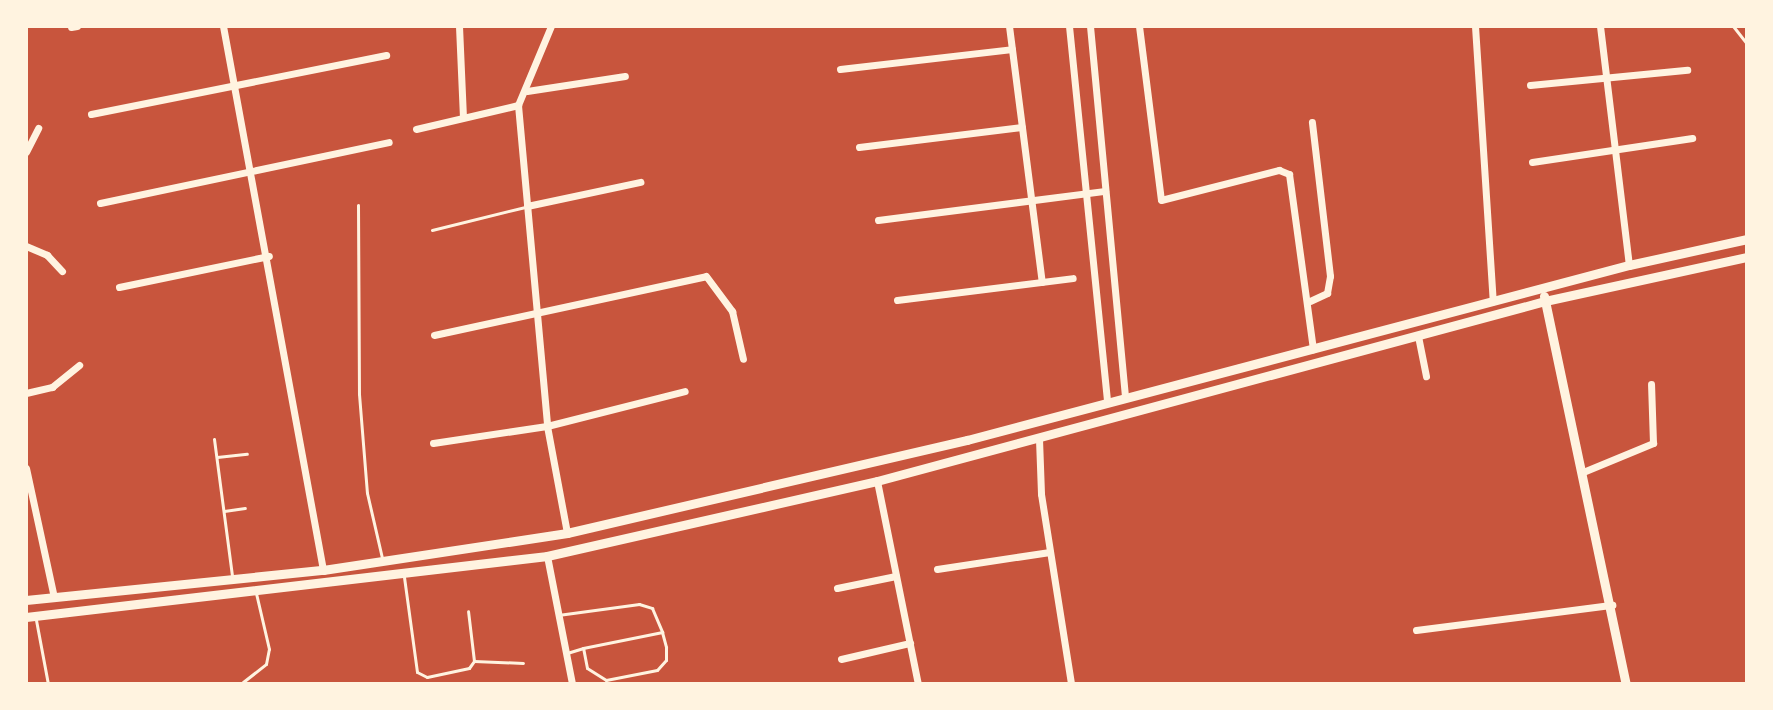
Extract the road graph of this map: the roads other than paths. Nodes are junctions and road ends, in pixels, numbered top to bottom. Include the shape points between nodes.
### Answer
1 (223, 26) edge
2 (459, 26) edge
3 (551, 26) edge
4 (1009, 26) edge
5 (1069, 26) edge
6 (1090, 26) edge
7 (1139, 26) edge
8 (1475, 26) edge
9 (1600, 26) edge
10 (1733, 26) edge
11 (1747, 44) edge
12 (1012, 49) junction
13 (386, 55) dead end
14 (840, 69) dead end
15 (1687, 70) dead end
16 (625, 76) dead end
17 (1606, 80) junction
18 (235, 84) junction
19 (1530, 85) dead end
20 (527, 91) junction
21 (518, 105) junction
22 (91, 114) dead end
23 (463, 116) junction
24 (1312, 122) dead end
25 (1022, 127) junction
26 (38, 128) dead end
27 (416, 129) dead end
28 (1692, 138) dead end
29 (389, 142) dead end
30 (859, 147) dead end
31 (1614, 151) junction
32 (26, 152) edge
33 (1532, 162) dead end
34 (253, 170) junction
35 (640, 182) dead end
36 (1105, 191) junction
37 (1085, 193) junction
38 (1032, 201) junction
39 (100, 203) dead end
40 (358, 205) dead end
41 (527, 206) junction
42 (878, 220) dead end
43 (432, 230) dead end
44 (1747, 239) edge
45 (26, 246) edge
46 (269, 256) junction
47 (1747, 257) edge
48 (1629, 265) junction
49 (62, 271) dead end
50 (1073, 278) dead end
51 (1042, 282) junction
52 (119, 287) dead end
53 (1542, 288) junction
54 (897, 300) dead end
55 (1310, 301) junction
56 (1493, 301) junction
57 (1545, 301) junction
58 (535, 317) junction
59 (434, 335) dead end
60 (1418, 336) junction
61 (1313, 349) junction
62 (743, 359) dead end
63 (79, 365) dead end
64 (1426, 376) dead end
65 (1651, 384) dead end
66 (685, 391) dead end
67 (26, 393) edge
68 (1125, 398) junction
69 (1107, 403) junction
70 (547, 426) junction
71 (214, 439) dead end
72 (1039, 439) junction
73 (433, 443) dead end
74 (247, 454) dead end
75 (217, 457) junction
76 (873, 462) junction
77 (26, 468) edge
78 (1583, 472) junction
79 (877, 481) junction
80 (245, 508) dead end
81 (224, 511) junction
82 (567, 533) junction
83 (544, 537) junction
84 (571, 551) junction
85 (1050, 552) junction
86 (547, 556) junction
87 (383, 561) junction
88 (937, 569) dead end
89 (323, 570) junction
90 (896, 576) junction
91 (404, 577) junction
92 (232, 579) junction
93 (837, 588) dead end
94 (256, 593) junction
95 (54, 597) junction
96 (26, 600) edge
97 (1612, 605) junction
98 (468, 611) dead end
99 (558, 615) junction
100 (30, 617) edge
101 (1416, 630) dead end
102 (662, 632) junction
103 (910, 643) junction
104 (583, 648) junction
105 (565, 653) junction
106 (841, 659) dead end
107 (474, 661) junction
108 (523, 663) dead end
109 (243, 682) dead end
110 (48, 684) edge
111 (572, 684) edge
112 (918, 684) edge
113 (1071, 684) edge
114 (1626, 684) edge

1 - 18 street
2 - 23 street
3 - 20 street
4 - 12 street
5 - 37 street
6 - 36 street
7 - 55 street via 1161,200 1279,170 1289,174
8 - 56 street
9 - 17 street
10 - 11 lane
12 - 14 street
12 - 25 street
13 - 18 street
15 - 17 street
16 - 20 street
17 - 19 street
17 - 31 street
18 - 22 street
18 - 34 street
20 - 21 street
21 - 23 street
21 - 41 street
23 - 27 street
24 - 55 street via 1330,276 1327,293
25 - 30 street
25 - 38 street
26 - 32 street
28 - 31 street
29 - 34 street
31 - 33 street
31 - 48 street
34 - 39 street
34 - 46 street
35 - 41 street
36 - 37 street
36 - 68 street
37 - 38 street
37 - 69 street
38 - 42 street
38 - 51 street
40 - 87 lane via 359,394 367,493
41 - 43 lane
41 - 58 street
44 - 48 street
45 - 49 street via 47,255
46 - 52 street
46 - 89 street
47 - 57 street
48 - 53 street
50 - 51 street
51 - 54 street
53 - 56 street
53 - 57 street
55 - 61 street
56 - 61 street
57 - 60 street
57 - 78 street
58 - 59 street
58 - 62 street via 706,276 732,311
58 - 70 street
60 - 64 street
60 - 72 street
61 - 68 street
63 - 67 street via 52,387
65 - 78 street via 1653,443
66 - 70 street
68 - 69 street
69 - 76 street
70 - 73 street
70 - 82 street
71 - 75 lane
72 - 79 street
72 - 85 street
74 - 75 lane
75 - 81 lane
76 - 79 street
76 - 82 street
77 - 95 street
78 - 97 street
79 - 84 street
79 - 90 street
80 - 81 lane
81 - 92 lane
82 - 83 street
82 - 84 street
83 - 86 street
83 - 87 street
84 - 86 street
85 - 88 street
85 - 113 street
86 - 91 street
86 - 99 street
87 - 89 street
89 - 92 street
90 - 93 street
90 - 103 street
91 - 94 street
91 - 107 lane via 417,672 427,677 469,668
92 - 95 street
94 - 100 street
94 - 109 lane via 269,649 266,664
95 - 96 street
97 - 101 street
97 - 114 street
98 - 107 lane
99 - 102 lane via 648,605
99 - 105 street
100 - 110 lane
102 - 104 lane
102 - 104 lane via 666,660 657,670 606,680 587,668
103 - 106 street
103 - 112 street
104 - 105 lane
105 - 111 street
107 - 108 lane

